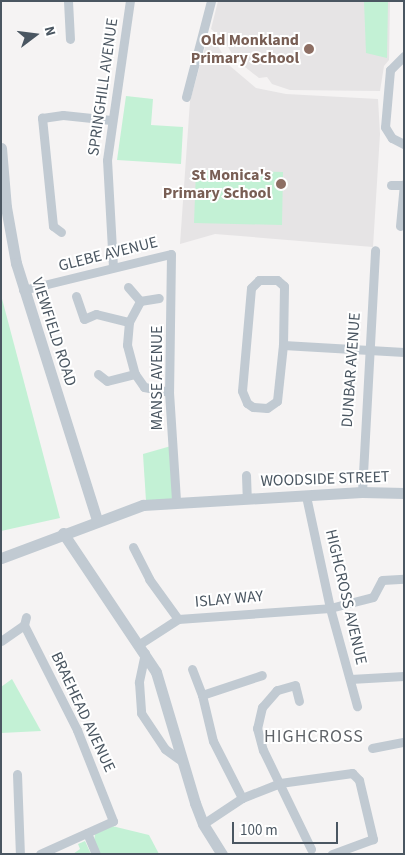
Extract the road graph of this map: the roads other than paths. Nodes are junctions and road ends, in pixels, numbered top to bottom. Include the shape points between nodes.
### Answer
1 (68, 1) edge
2 (130, 1) edge
3 (211, 1) edge
4 (70, 39) dead end
5 (404, 56) edge
6 (186, 97) dead end
7 (111, 120) junction
8 (404, 144) edge
9 (1, 148) edge
10 (391, 185) dead end
11 (403, 185) edge
12 (400, 226) dead end
13 (61, 232) dead end
14 (375, 250) dead end
15 (171, 254) joint
16 (113, 267) junction
17 (128, 287) dead end
18 (23, 290) junction
19 (76, 296) dead end
20 (160, 298) dead end
21 (140, 301) junction
22 (129, 322) junction
23 (283, 344) junction
24 (368, 349) junction
25 (404, 352) edge
26 (98, 374) dead end
27 (135, 374) junction
28 (169, 392) junction
29 (246, 475) dead end
30 (362, 492) junction
31 (404, 493) edge
32 (306, 496) junction
33 (247, 498) junction
34 (176, 501) junction
35 (97, 520) junction
36 (63, 533) junction
37 (133, 547) dead end
38 (1, 558) edge
39 (404, 580) edge
40 (330, 608) junction
41 (178, 619) junction
42 (1, 642) edge
43 (142, 649) junction
44 (192, 669) dead end
45 (262, 675) dead end
46 (404, 676) edge
47 (350, 679) junction
48 (202, 695) junction
49 (299, 701) dead end
50 (357, 706) dead end
51 (404, 742) edge
52 (372, 748) dead end
53 (180, 760) junction
54 (17, 774) dead end
55 (280, 783) junction
56 (242, 798) junction
57 (203, 824) junction
58 (87, 833) junction
59 (309, 852) edge
60 (20, 854) edge
61 (40, 854) edge
62 (96, 854) edge
63 (222, 854) edge
64 (332, 854) edge

1 - 4 street
2 - 7 street, SPRINGHILL AVENUE
3 - 6 street
5 - 8 street via 390,70 385,127 392,138
7 - 13 street via 63,115 42,118 54,226
7 - 16 street, SPRINGHILL AVENUE via 107,160
9 - 18 street, VIEWFIELD ROAD via 6,206
10 - 11 street
11 - 12 street
14 - 24 street, DUNBAR AVENUE
15 - 16 street, GLEBE AVENUE
15 - 28 street, MANSE AVENUE
16 - 18 street, GLEBE AVENUE
17 - 21 street
18 - 35 street, VIEWFIELD ROAD
19 - 22 street via 84,319 96,314
20 - 21 street
21 - 22 street
22 - 27 street via 127,345
23 - 23 street via 284,286 277,280 259,280 251,288 242,391 247,403 253,407 267,408 277,401
23 - 24 street
24 - 25 street
24 - 30 street, DUNBAR AVENUE
26 - 27 street via 107,381
27 - 28 street via 144,387
28 - 34 street, MANSE AVENUE
29 - 33 street, WOODSIDE STREET
30 - 31 street, WOODSIDE STREET
30 - 32 street, WOODSIDE STREET
32 - 33 street, WOODSIDE STREET
32 - 40 street, HIGHCROSS AVENUE
33 - 34 street, WOODSIDE STREET
34 - 35 street, WOODSIDE STREET via 143,505
35 - 36 street, WOODSIDE STREET
36 - 38 street, WOODSIDE STREET
36 - 43 street
37 - 41 street via 150,579
39 - 40 street, ISLAY WAY via 382,580 373,597
40 - 41 street, ISLAY WAY
40 - 47 street, HIGHCROSS AVENUE
41 - 43 street, ISLAY WAY
42 - 58 street, BRAEHEAD AVENUE via 25,621 77,730 113,821
43 - 53 street via 160,685
43 - 53 street via 141,713 156,737
44 - 48 street
45 - 48 street
46 - 47 street
47 - 50 street, HIGHCROSS AVENUE
48 - 56 street via 213,741
49 - 55 street via 295,685 280,688 266,701 259,717 259,738
51 - 52 street
53 - 57 street
54 - 60 street
55 - 56 street
55 - 59 street
55 - 64 street via 338,774 357,775 373,839
56 - 57 street
57 - 63 street
58 - 61 street
58 - 62 street

